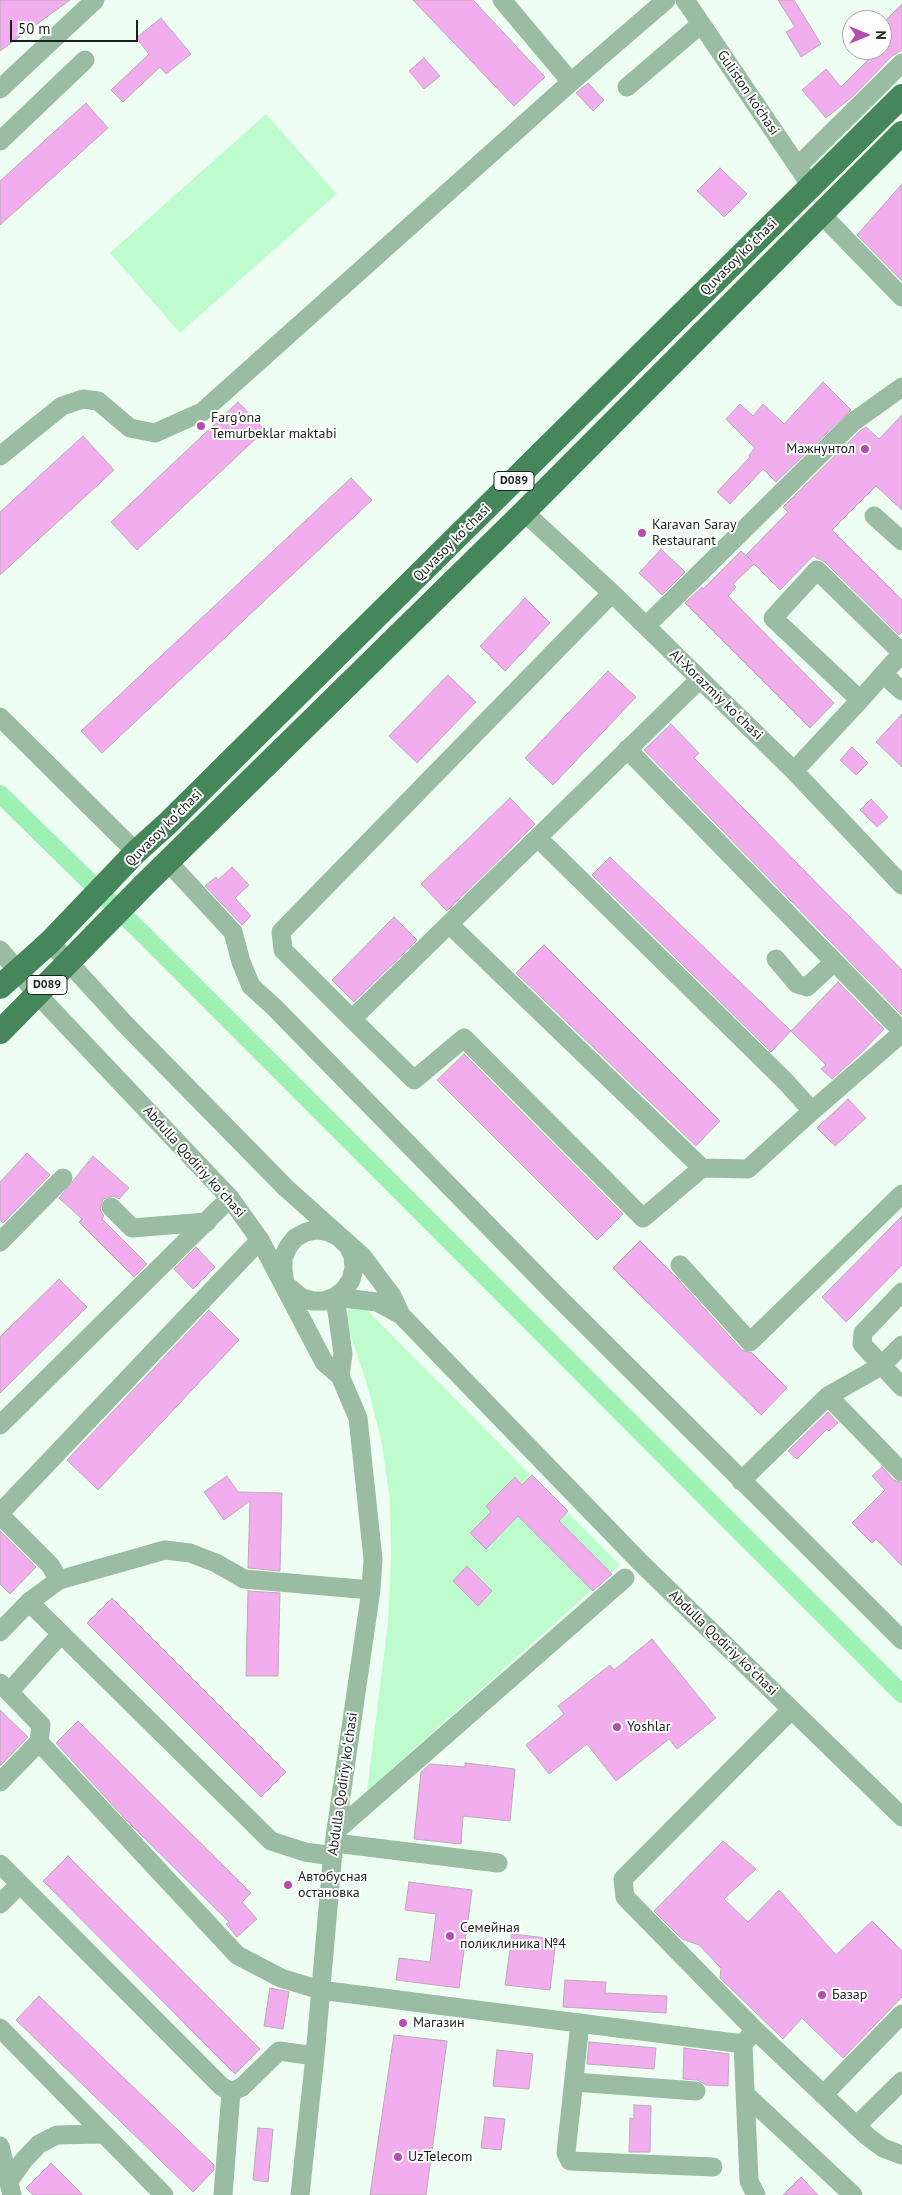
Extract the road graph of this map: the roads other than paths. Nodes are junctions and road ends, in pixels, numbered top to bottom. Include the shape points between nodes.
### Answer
1 (95, 0) edge
2 (502, 0) edge
3 (666, 0) edge
4 (695, 8) edge
5 (85, 60) dead end
6 (902, 63) edge
7 (571, 82) junction
8 (627, 87) dead end
9 (0, 89) edge
10 (902, 96) edge
11 (902, 132) edge
12 (0, 141) edge
13 (798, 166) junction
14 (811, 186) junction
15 (821, 214) junction
16 (902, 297) edge
17 (902, 387) edge
18 (0, 456) edge
19 (524, 512) junction
20 (874, 516) dead end
21 (902, 541) edge
22 (612, 593) junction
23 (646, 626) junction
24 (902, 653) edge
25 (882, 674) junction
26 (700, 679) junction
27 (902, 691) edge
28 (860, 700) junction
29 (0, 717) edge
30 (627, 748) junction
31 (794, 771) junction
32 (538, 838) junction
33 (131, 859) junction
34 (166, 865) junction
35 (902, 885) edge
36 (449, 924) junction
37 (50, 942) junction
38 (0, 950) edge
39 (776, 959) dead end
40 (70, 962) junction
41 (834, 962) junction
42 (18, 969) junction
43 (0, 987) edge
44 (38, 995) junction
45 (352, 1019) junction
46 (0, 1032) edge
47 (902, 1032) edge
48 (812, 1111) junction
49 (702, 1168) junction
50 (64, 1178) dead end
51 (902, 1194) edge
52 (230, 1198) junction
53 (111, 1207) dead end
54 (207, 1222) junction
55 (339, 1237) junction
56 (260, 1240) junction
57 (0, 1242) edge
58 (680, 1266) dead end
59 (285, 1284) junction
60 (902, 1292) edge
61 (335, 1297) junction
62 (401, 1315) junction
63 (902, 1345) edge
64 (881, 1366) junction
65 (340, 1376) junction
66 (902, 1388) edge
67 (828, 1396) junction
68 (0, 1425) edge
69 (902, 1472) edge
70 (741, 1481) junction
71 (0, 1514) edge
72 (625, 1578) dead end
73 (59, 1580) junction
74 (370, 1590) junction
75 (29, 1602) junction
76 (2, 1626) edge
77 (61, 1634) junction
78 (902, 1640) edge
79 (5, 1688) edge
80 (792, 1710) junction
81 (38, 1742) junction
82 (0, 1782) edge
83 (902, 1817) edge
84 (335, 1843) junction
85 (498, 1863) dead end
86 (0, 1864) edge
87 (20, 1884) junction
88 (0, 1904) edge
89 (320, 1990) junction
90 (902, 2014) edge
91 (580, 2023) junction
92 (0, 2028) edge
93 (755, 2030) junction
94 (743, 2044) junction
95 (315, 2056) junction
96 (902, 2081) edge
97 (574, 2082) junction
98 (696, 2091) dead end
99 (232, 2092) junction
100 (746, 2095) junction
101 (823, 2095) junction
102 (856, 2126) junction
103 (103, 2134) junction
104 (0, 2146) edge
105 (902, 2155) edge
106 (713, 2166) dead end
107 (8, 2189) edge
108 (751, 2190) edge
109 (164, 2195) edge
110 (223, 2195) edge
111 (300, 2195) edge
112 (853, 2195) edge

1 - 9 street
2 - 7 street
3 - 7 street
4 - 8 street
4 - 13 street, Guliston ko'chasi
5 - 12 street
6 - 13 street
7 - 18 street via 202,412 155,433 130,428 98,401 83,399 62,406
10 - 14 main road, Quvasoy koʻchasi / D089
11 - 15 main road, Quvasoy koʻchasi / D089
13 - 14 street, Guliston ko'chasi
14 - 33 main road, Quvasoy koʻchasi / D089
15 - 16 street
15 - 19 main road, Quvasoy koʻchasi / D089
17 - 23 street via 853,422
19 - 22 street, Al-Xorazmiy koʻchasi
19 - 34 main road, Quvasoy koʻchasi / D089
20 - 21 street
22 - 23 street, Al-Xorazmiy koʻchasi
22 - 45 street via 281,932 283,950
23 - 26 street, Al-Xorazmiy koʻchasi
24 - 25 street
24 - 28 street via 817,570 773,618
25 - 27 street
25 - 28 street
26 - 30 street
26 - 31 street, Al-Xorazmiy koʻchasi
28 - 31 street
29 - 33 street
30 - 32 street
30 - 41 street
31 - 35 street, Al-Xorazmiy koʻchasi
32 - 36 street
32 - 48 street
33 - 37 main road, Quvasoy koʻchasi / D089
34 - 40 main road, Quvasoy koʻchasi / D089
34 - 70 street via 233,932 251,986
36 - 45 street
36 - 49 street
37 - 40 street, Abdulla Qodiriy koʻchasi
37 - 42 main road, Quvasoy koʻchasi / D089
38 - 42 street, Abdulla Qodiriy koʻchasi
39 - 41 street via 797,984 807,987
40 - 44 main road, D089
40 - 55 street, Abdulla Qodiriy koʻchasi via 124,1023 286,1188
41 - 47 street
42 - 43 main road, Quvasoy koʻchasi / D089
42 - 44 street, Abdulla Qodiriy koʻchasi
44 - 46 main road, D089
44 - 52 street, Abdulla Qodiriy koʻchasi
45 - 49 street via 414,1080 464,1038 643,1218
47 - 48 street
48 - 49 street via 748,1169
50 - 57 street
51 - 58 street via 750,1342
52 - 54 street
52 - 56 street, Abdulla Qodiriy koʻchasi
53 - 54 street via 132,1228
54 - 68 street
55 - 59 street via 317,1230 295,1238 283,1258
55 - 61 street via 353,1256 354,1268 351,1280
55 - 62 street, Abdulla Qodiriy koʻchasi via 362,1256 392,1296
56 - 59 street, Abdulla Qodiriy koʻchasi
56 - 71 street
59 - 61 street via 302,1298 313,1301
59 - 65 street, Abdulla Qodiriy koʻchasi via 324,1362
60 - 64 street via 863,1334 862,1344
61 - 62 street, Abdulla Qodiriy koʻchasi via 377,1302
61 - 65 street, Abdulla Qodiriy koʻchasi via 343,1354
62 - 80 street, Abdulla Qodiriy koʻchasi via 641,1563
63 - 64 street
64 - 66 street
64 - 67 street
65 - 74 street, Abdulla Qodiriy koʻchasi via 358,1418 372,1559
67 - 69 street
67 - 70 street
70 - 78 street
71 - 73 street via 50,1565
72 - 84 street
73 - 74 street via 165,1550 190,1552 244,1579
73 - 75 street
74 - 84 street, Abdulla Qodiriy koʻchasi
75 - 76 street
75 - 77 street
77 - 79 street
77 - 84 street via 271,1841 305,1852
79 - 81 street via 41,1725
80 - 83 street, Abdulla Qodiriy koʻchasi
80 - 93 street via 623,1879 625,1897
81 - 82 street
81 - 89 street via 238,1955 282,1978
84 - 85 street
84 - 89 street, Abdulla Qodiriy koʻchasi
86 - 87 street
87 - 88 street
87 - 99 street via 221,2086
89 - 91 street
89 - 95 street, Abdulla Qodiriy koʻchasi
90 - 101 street
91 - 94 street
91 - 97 street
92 - 103 street
93 - 94 street
93 - 101 street
94 - 100 street
95 - 99 street via 280,2051 242,2088
95 - 111 street, Abdulla Qodiriy koʻchasi
96 - 102 street
97 - 98 street
97 - 106 street via 566,2153 570,2161
99 - 110 street
100 - 108 street
100 - 112 street
101 - 102 street
102 - 105 street via 883,2148
103 - 107 street via 57,2135 39,2144 23,2161
103 - 109 street
104 - 107 street

